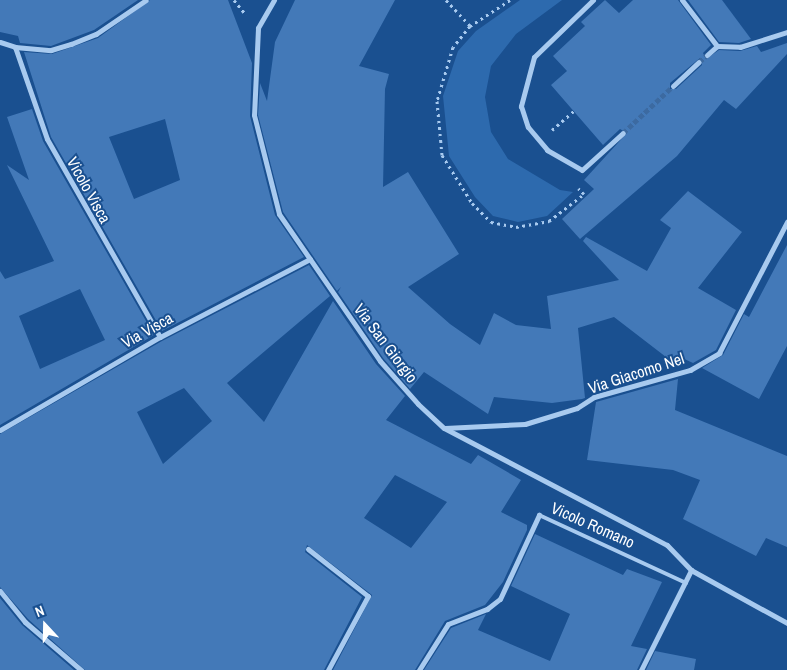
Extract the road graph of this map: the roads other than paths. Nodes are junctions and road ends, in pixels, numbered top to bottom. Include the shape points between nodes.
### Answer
1 (146, 0) edge
2 (274, 0) edge
3 (593, 0) edge
4 (682, 0) edge
5 (787, 32) edge
6 (0, 42) edge
7 (717, 46) junction
8 (15, 47) junction
9 (707, 55) tunnel mouth
10 (699, 62) tunnel mouth
11 (673, 86) tunnel mouth
12 (622, 133) tunnel mouth
13 (787, 222) edge
14 (310, 259) junction
15 (160, 337) junction
16 (444, 428) junction
17 (0, 430) edge
18 (539, 515) joint
19 (308, 549) dead end
20 (690, 570) junction
21 (686, 583) junction
22 (0, 591) edge
23 (787, 623) edge
24 (81, 670) edge
25 (328, 670) edge
26 (419, 670) edge
27 (641, 670) edge

1 - 8 street via 96,34 71,44 52,50
2 - 14 street, Via San Giorgio via 258,28 254,115 279,214
3 - 12 street via 534,57 521,106 528,127 547,150 582,170
4 - 7 street
5 - 7 street via 740,48
6 - 8 street
7 - 9 street
8 - 15 street, Vicolo Visca via 47,139
10 - 11 street
13 - 16 street, Via Giacomo Nel via 719,353 690,370 594,397 577,408 525,424
14 - 15 street, Via Visca
14 - 16 street, Via San Giorgio via 380,361
15 - 17 street, Via Visca
16 - 20 street, Via San Giorgio via 668,545
18 - 21 lane, Vicolo Romano
18 - 26 street, Vicolo Romano via 500,599 487,609 448,624
19 - 25 street via 368,596
20 - 21 street
20 - 23 street
21 - 27 street
22 - 24 street via 25,622

